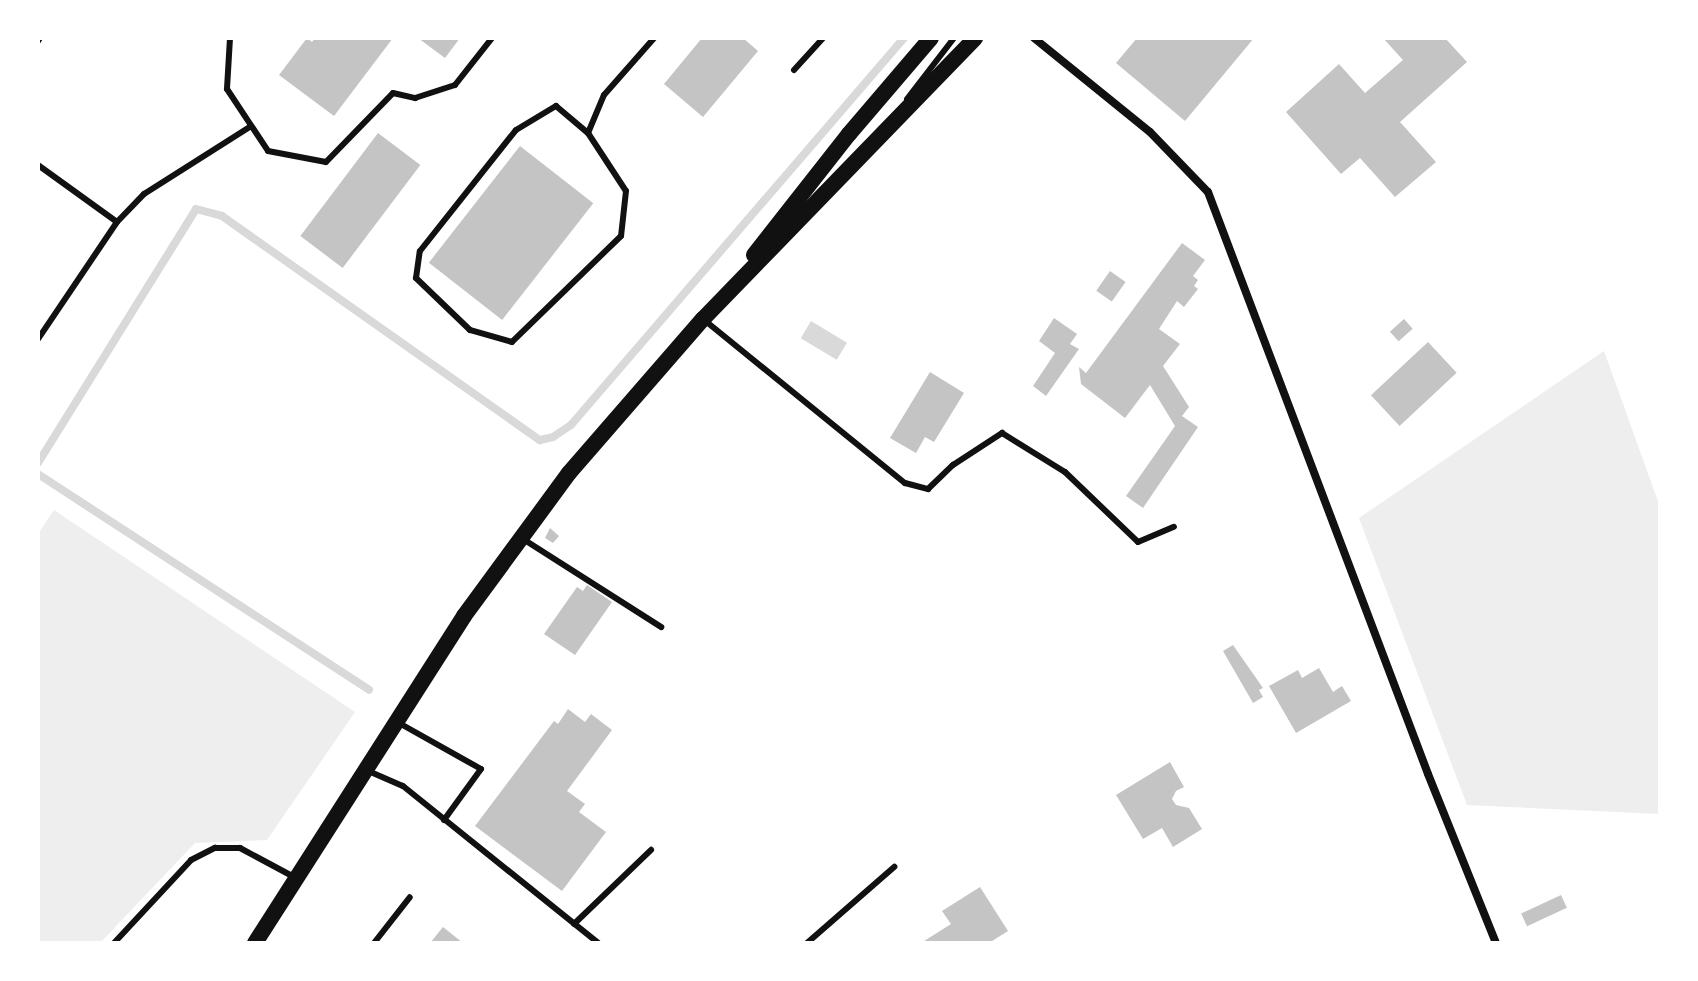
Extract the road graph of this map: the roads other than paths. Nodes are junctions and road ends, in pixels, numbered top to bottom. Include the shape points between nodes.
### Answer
1 (230, 38) edge
2 (492, 38) edge
3 (654, 38) edge
4 (823, 38) edge
5 (931, 38) edge
6 (954, 38) edge
7 (975, 38) edge
8 (1034, 38) edge
9 (794, 70) dead end
10 (251, 126) junction
11 (891, 127) junction
12 (588, 133) junction
13 (38, 165) edge
14 (117, 222) junction
15 (703, 319) junction
16 (38, 339) edge
17 (1174, 527) dead end
18 (520, 537) junction
19 (661, 627) dead end
20 (396, 722) junction
21 (366, 770) junction
22 (444, 820) junction
23 (651, 850) dead end
24 (894, 867) dead end
25 (297, 878) junction
26 (410, 897) dead end
27 (574, 924) junction
28 (114, 943) edge
29 (255, 943) edge
30 (374, 943) edge
31 (598, 943) edge
32 (807, 943) edge
33 (1496, 943) edge

1 - 10 lane via 227,89
2 - 10 lane via 455,85 415,98 393,93 326,162 268,151
3 - 12 lane via 604,95
4 - 9 lane
5 - 15 main road
6 - 11 lane via 917,81
7 - 11 main road
8 - 33 street via 1150,132 1208,192
10 - 14 lane via 144,194
11 - 15 main road
12 - 12 lane via 626,191 621,236 512,342 470,330 416,278 420,251 516,130 556,106
13 - 14 lane
14 - 16 lane
15 - 17 lane via 905,483 928,489 953,465 1002,433 1065,472 1138,542
15 - 18 main road
18 - 19 lane
18 - 20 main road
20 - 21 main road
20 - 22 lane via 481,769
21 - 22 lane via 403,786
21 - 25 main road
22 - 27 lane
23 - 27 lane
24 - 32 lane
25 - 28 lane via 240,848 215,848 191,860
25 - 29 main road
26 - 30 lane
27 - 31 lane

